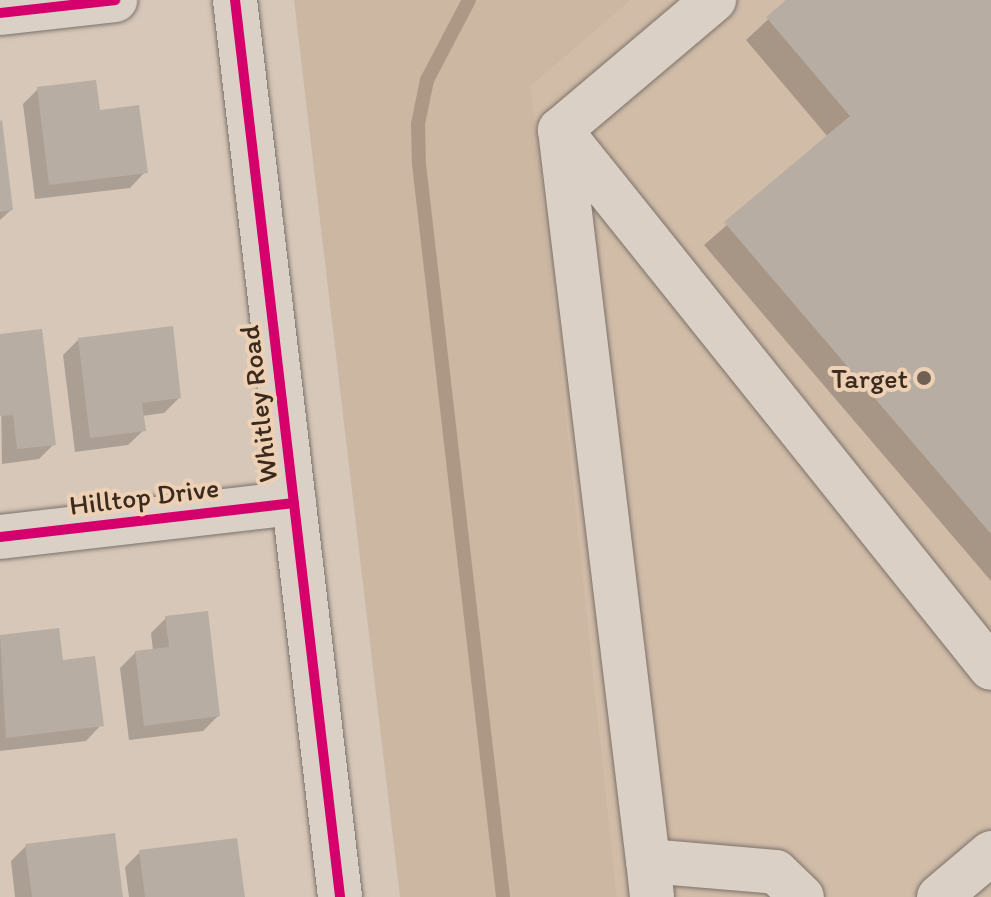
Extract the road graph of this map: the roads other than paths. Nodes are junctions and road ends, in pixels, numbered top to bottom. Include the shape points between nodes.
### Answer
1 (115, 0) edge
2 (235, 0) edge
3 (714, 0) edge
4 (0, 13) edge
5 (560, 130) junction
6 (294, 503) junction
7 (0, 537) edge
8 (991, 668) edge
9 (991, 853) edge
10 (650, 879) edge
11 (340, 897) edge
12 (802, 897) edge
13 (939, 897) edge

1 - 4 street
2 - 6 street, Whitley Road
3 - 5 street
5 - 8 street
5 - 10 street
6 - 7 street, Hilltop Drive
6 - 11 street, Whitley Road
9 - 13 street
10 - 12 street via 776,872

